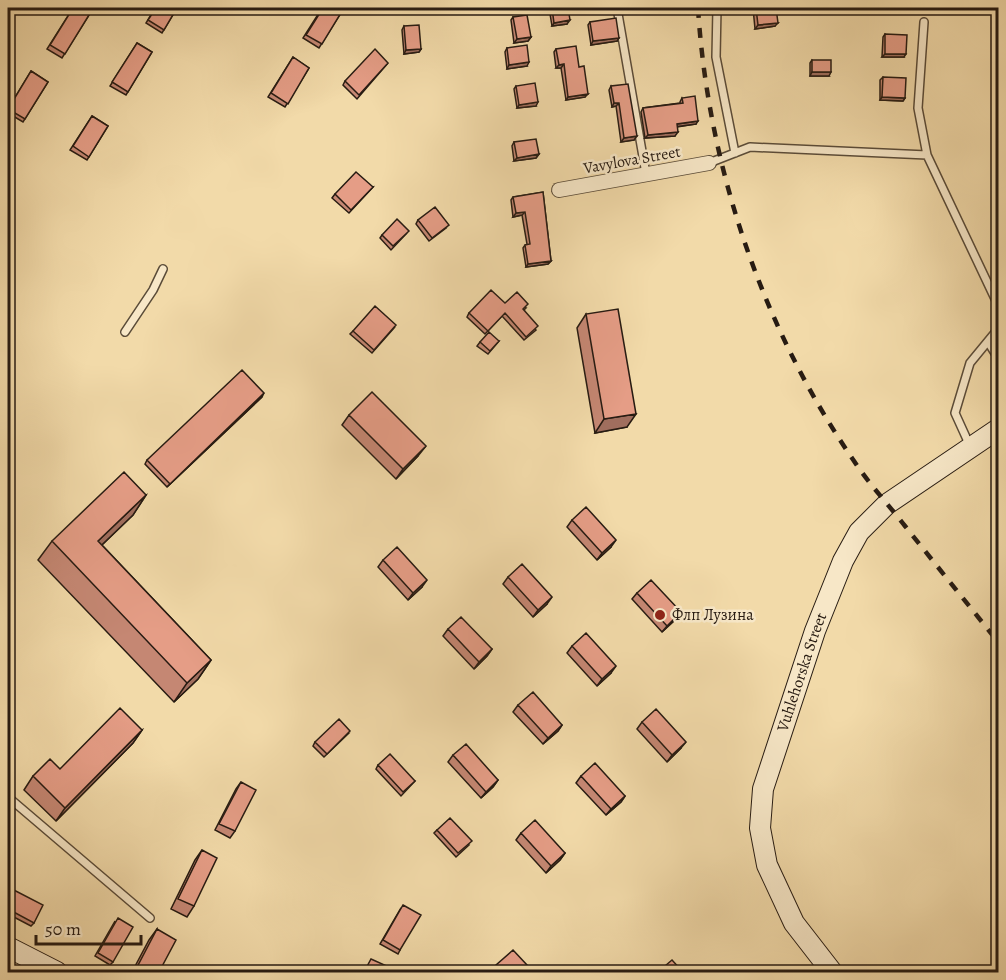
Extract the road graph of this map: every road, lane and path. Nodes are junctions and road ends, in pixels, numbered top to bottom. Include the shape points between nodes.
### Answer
1 (617, 8) edge
2 (717, 8) edge
3 (924, 22) dead end
4 (735, 153) junction
5 (927, 155) junction
6 (710, 163) joint
7 (646, 174) junction
8 (560, 190) dead end
9 (162, 269) dead end
10 (999, 305) edge
11 (999, 329) edge
12 (124, 332) dead end
13 (988, 342) junction
14 (999, 358) edge
15 (999, 429) edge
16 (971, 448) junction
17 (8, 797) edge
18 (150, 918) dead end
19 (8, 947) edge
20 (57, 972) edge
21 (832, 972) edge

1 - 7 lane
2 - 4 lane via 716,57
3 - 5 lane via 918,108
4 - 5 lane via 750,147
4 - 6 lane
5 - 10 lane
6 - 7 street, Vavylova Street
7 - 8 street, Vavylova Street
9 - 12 lane via 153,290
11 - 13 lane
13 - 14 lane
13 - 16 lane via 970,363 955,413
15 - 16 main road, Vuhlehorska Street
16 - 21 main road, Vuhlehorska Street via 887,504 859,532 815,631 763,789 760,828 767,865 794,923
17 - 18 lane
19 - 20 main road

